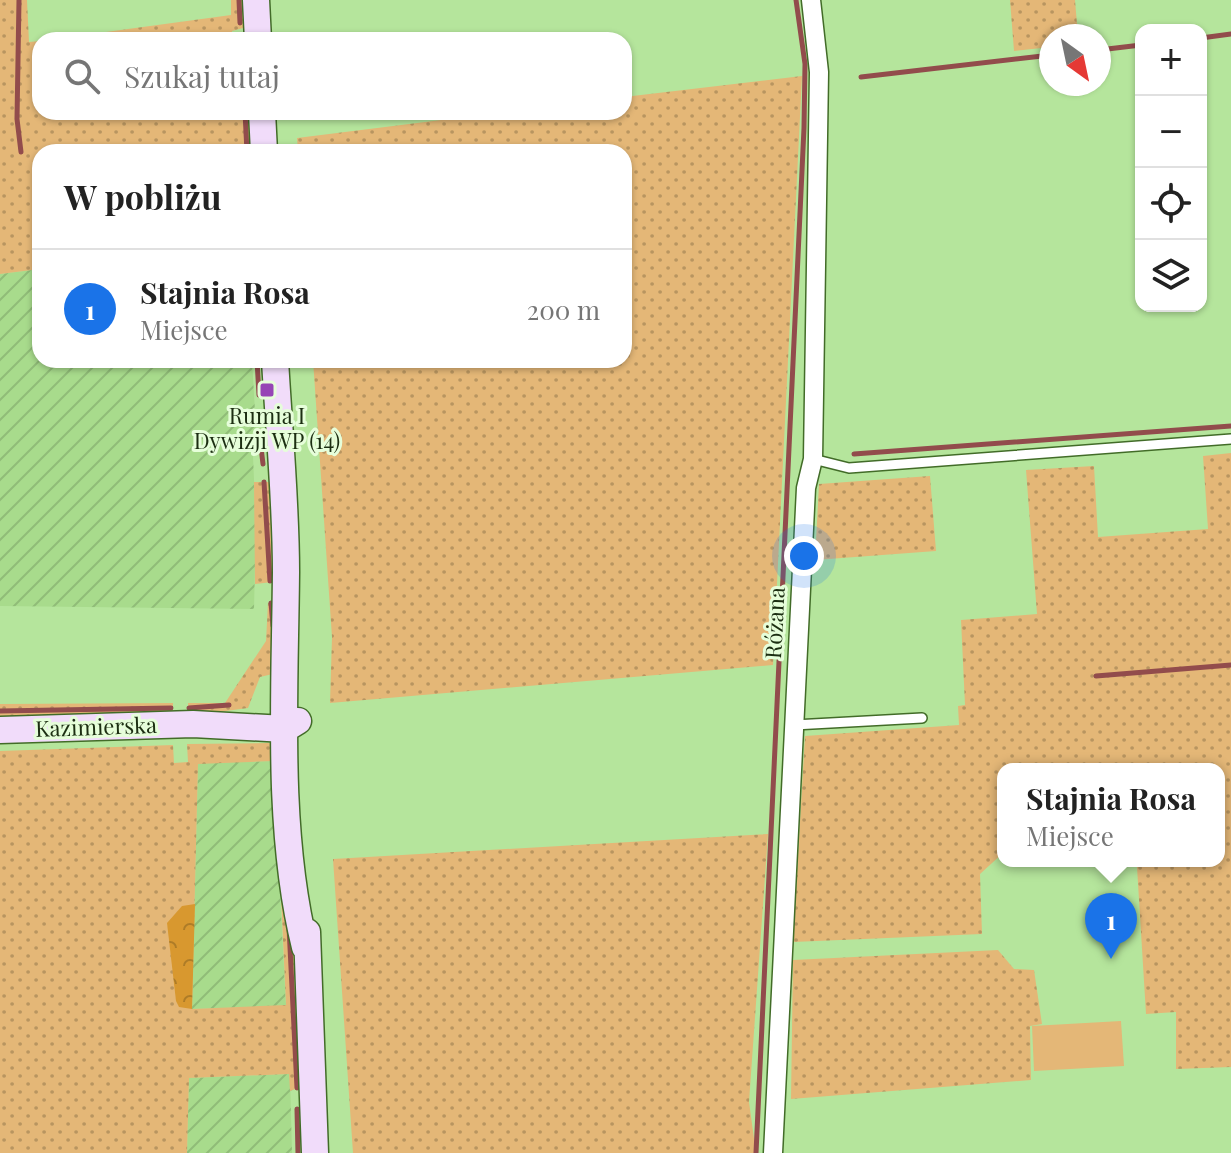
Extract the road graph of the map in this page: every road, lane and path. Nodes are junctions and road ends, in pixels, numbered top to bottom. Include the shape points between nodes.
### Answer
1 (256, 0) edge
2 (811, 0) edge
3 (258, 32) edge
4 (262, 120) edge
5 (264, 144) edge
6 (275, 368) edge
7 (1231, 439) edge
8 (813, 459) junction
9 (922, 718) dead end
10 (290, 720) junction
11 (794, 725) junction
12 (0, 730) edge
13 (315, 1153) edge
14 (773, 1153) edge

1 - 3 street
2 - 8 street, Różana via 819,72
4 - 5 street
6 - 10 street via 286,569 298,650
7 - 8 lane via 849,468
8 - 11 street, Różana via 806,488
9 - 11 lane
10 - 12 street, Kazimierska
10 - 13 street via 309,915 305,947
11 - 14 street, Różana

